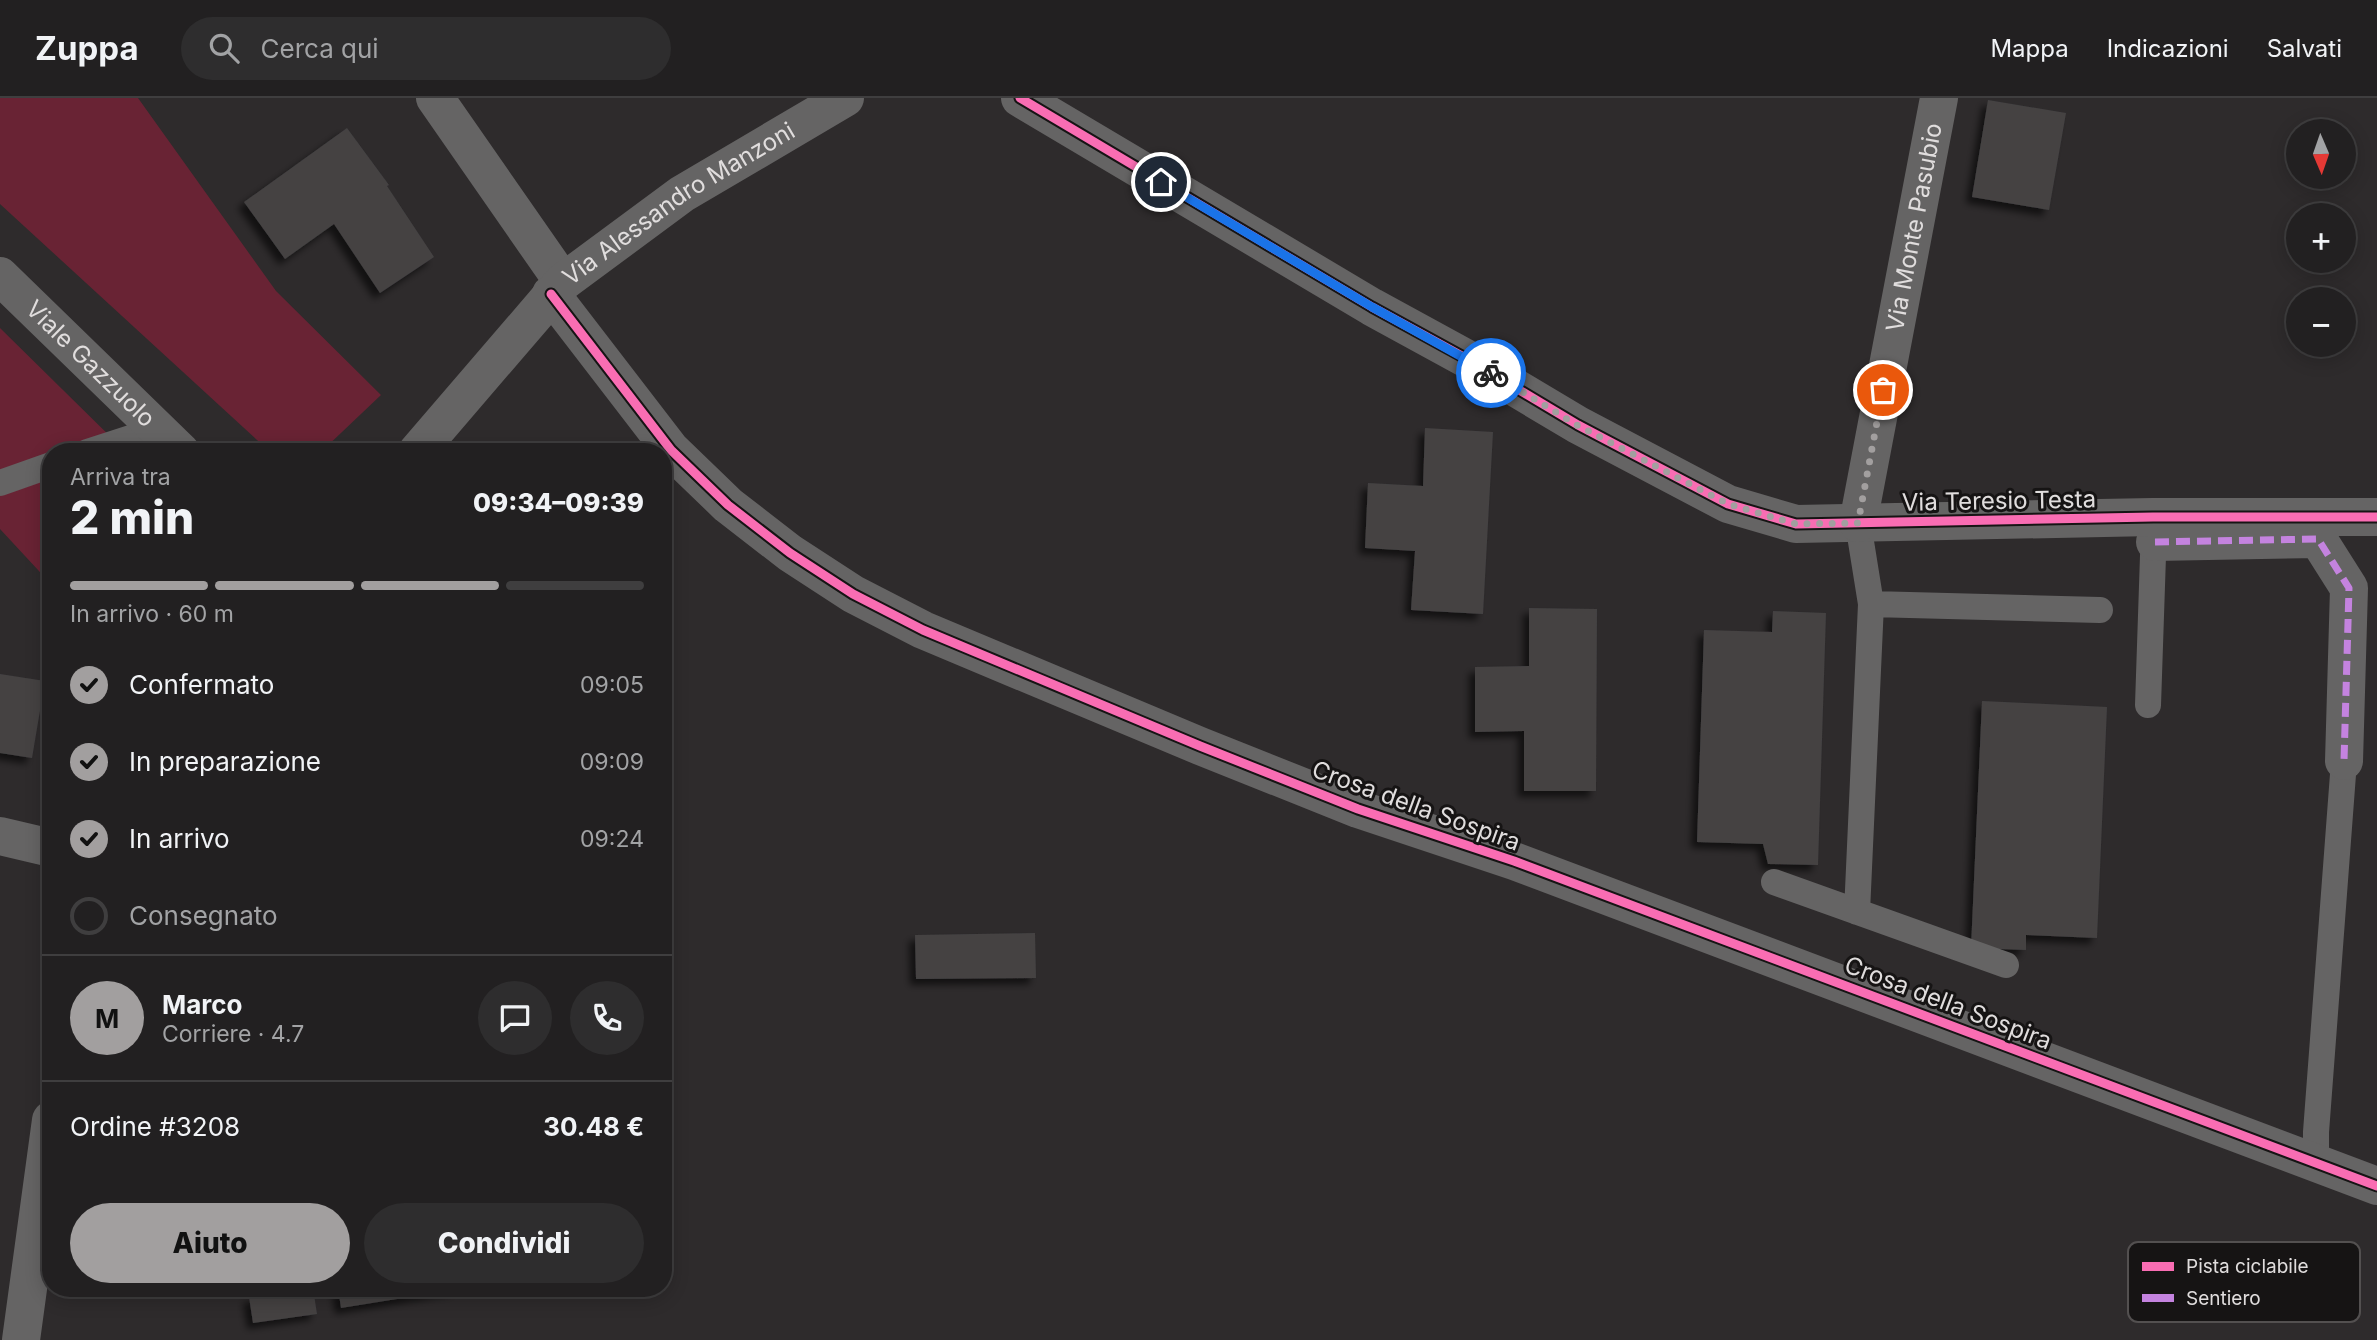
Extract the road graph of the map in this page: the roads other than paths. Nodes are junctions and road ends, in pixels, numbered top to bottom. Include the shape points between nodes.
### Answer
1 (435, 98) edge
2 (845, 98) edge
3 (1020, 98) edge
4 (1940, 98) edge
5 (0, 276) edge
6 (557, 288) junction
7 (169, 440) edge
8 (148, 443) edge
9 (425, 443) edge
10 (666, 443) edge
11 (672, 451) edge
12 (42, 467) edge
13 (0, 483) edge
14 (2377, 517) edge
15 (1858, 523) junction
16 (2154, 529) junction
17 (1871, 604) junction
18 (2100, 610) dead end
19 (2147, 705) dead end
20 (2344, 761) joint
21 (0, 836) edge
22 (42, 846) edge
23 (1774, 882) dead end
24 (1857, 912) junction
25 (2007, 965) dead end
26 (2316, 1162) junction
27 (42, 1186) edge
28 (2377, 1186) edge
29 (21, 1340) edge

1 - 6 street, Crosa della Sospira
2 - 6 street, Via Alessandro Manzoni via 681,194
3 - 15 street, Via Teresio Testa via 1577,425 1728,504 1796,524
4 - 15 street, Via Monte Pasubio
5 - 7 street, Viale Gazzuolo
6 - 9 street, Via Alessandro Manzoni
6 - 10 street, Crosa della Sospira
7 - 8 lane
11 - 26 street, Crosa della Sospira via 727,505 790,554 923,630 1358,809 1514,861
12 - 13 lane
14 - 16 street, Via Teresio Testa
15 - 16 street, Via Teresio Testa
15 - 17 lane
16 - 19 lane
16 - 20 street via 2318,539 2350,588
17 - 18 lane
17 - 24 lane
20 - 26 lane
21 - 22 street
23 - 24 lane
24 - 25 lane
26 - 28 street, Crosa della Sospira
27 - 29 street

